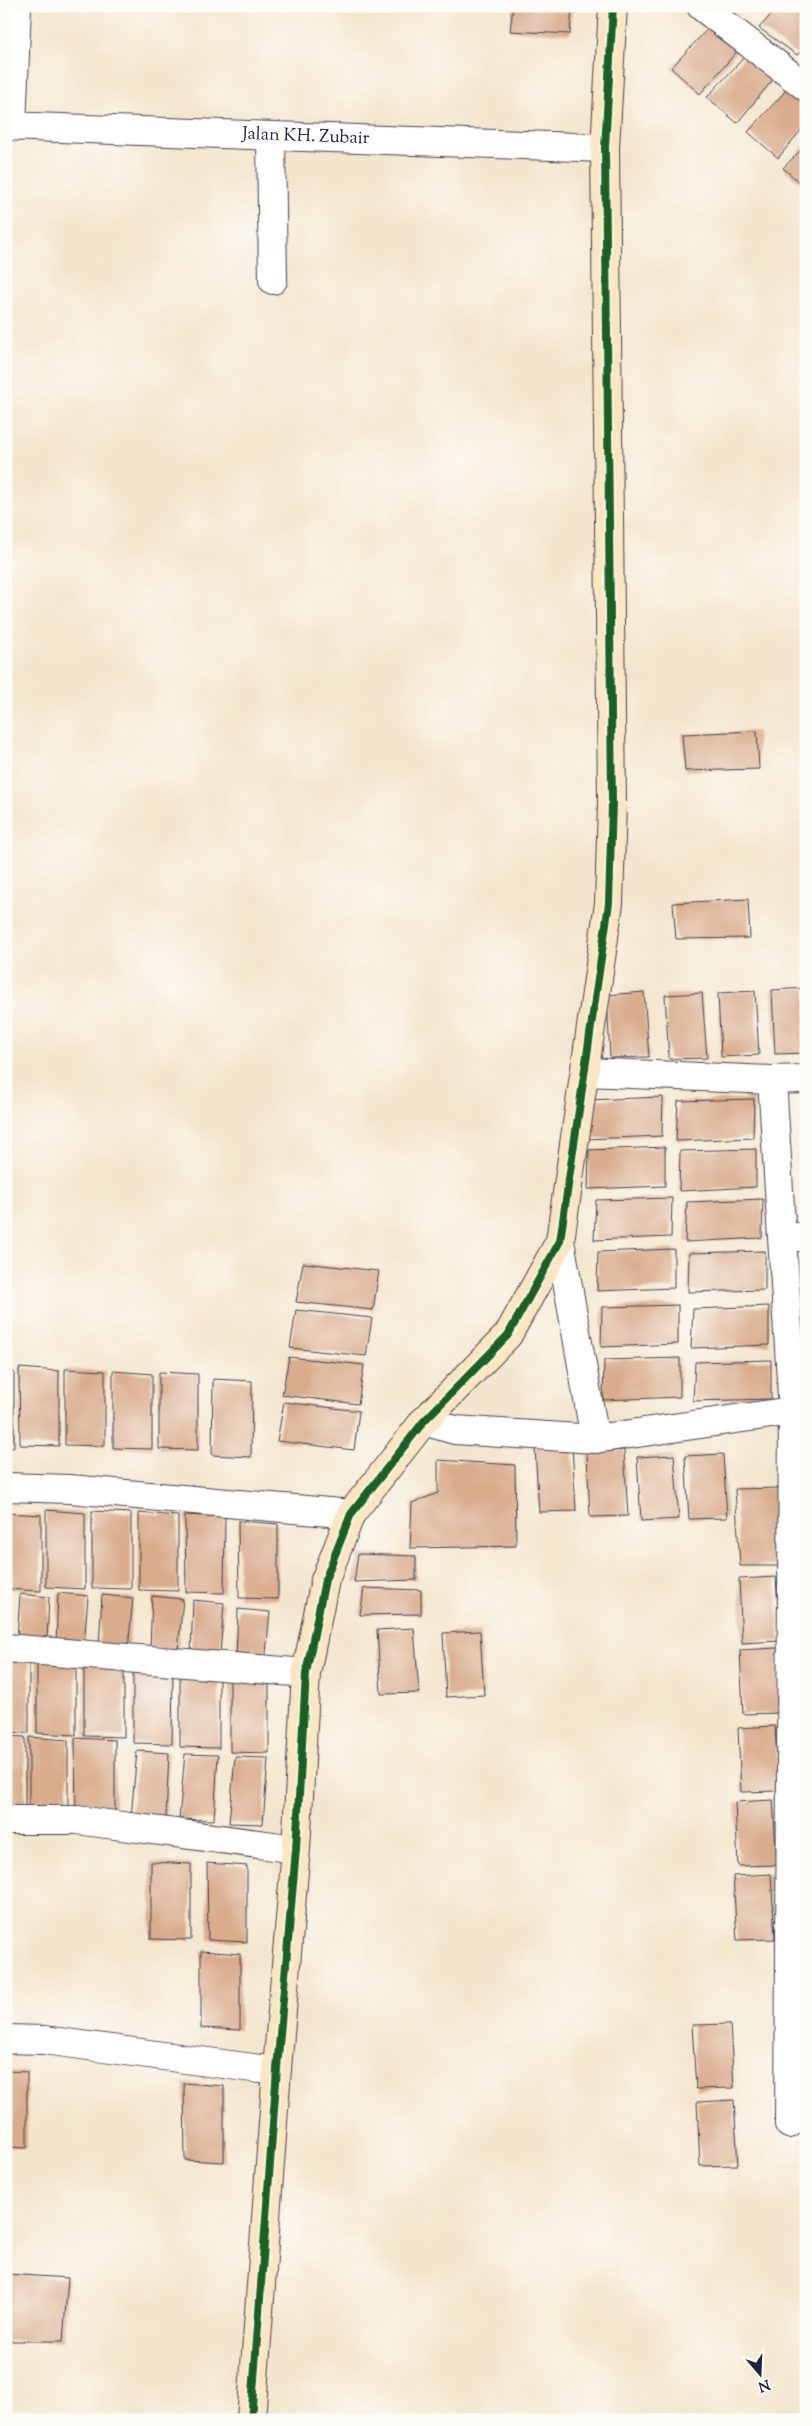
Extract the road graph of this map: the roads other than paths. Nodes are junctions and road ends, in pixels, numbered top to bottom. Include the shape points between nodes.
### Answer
1 (17, 6) edge
2 (613, 6) edge
3 (701, 6) edge
4 (806, 87) edge
5 (9, 126) edge
6 (271, 137) junction
7 (605, 148) junction
8 (273, 280) dead end
9 (586, 1072) junction
10 (806, 1078) edge
11 (772, 1080) junction
12 (794, 1237) edge
13 (560, 1241) junction
14 (800, 1410) edge
15 (424, 1421) junction
16 (595, 1439) junction
17 (6, 1488) edge
18 (351, 1514) junction
19 (800, 1558) edge
20 (6, 1648) edge
21 (306, 1673) junction
22 (6, 1820) edge
23 (296, 1849) junction
24 (798, 1906) edge
25 (6, 2038) edge
26 (798, 2043) edge
27 (277, 2069) junction
28 (789, 2124) dead end
29 (251, 2420) edge

1 - 5 street
2 - 7 street
3 - 4 street
5 - 6 street, Jalan KH. Zubair
6 - 7 street, Jalan KH. Zubair
6 - 8 street
7 - 9 street via 612,803 609,903
9 - 11 street
9 - 13 street
10 - 11 street
11 - 12 street
12 - 14 street
13 - 15 street via 508,1335
13 - 16 street
14 - 16 street
14 - 19 street
15 - 16 street via 455,1430
15 - 18 street
17 - 18 street via 70,1489
18 - 21 street via 325,1580
19 - 24 street
20 - 21 street
21 - 23 street
22 - 23 street via 77,1820
23 - 27 street
24 - 26 street
25 - 27 street
26 - 28 street
27 - 29 street

